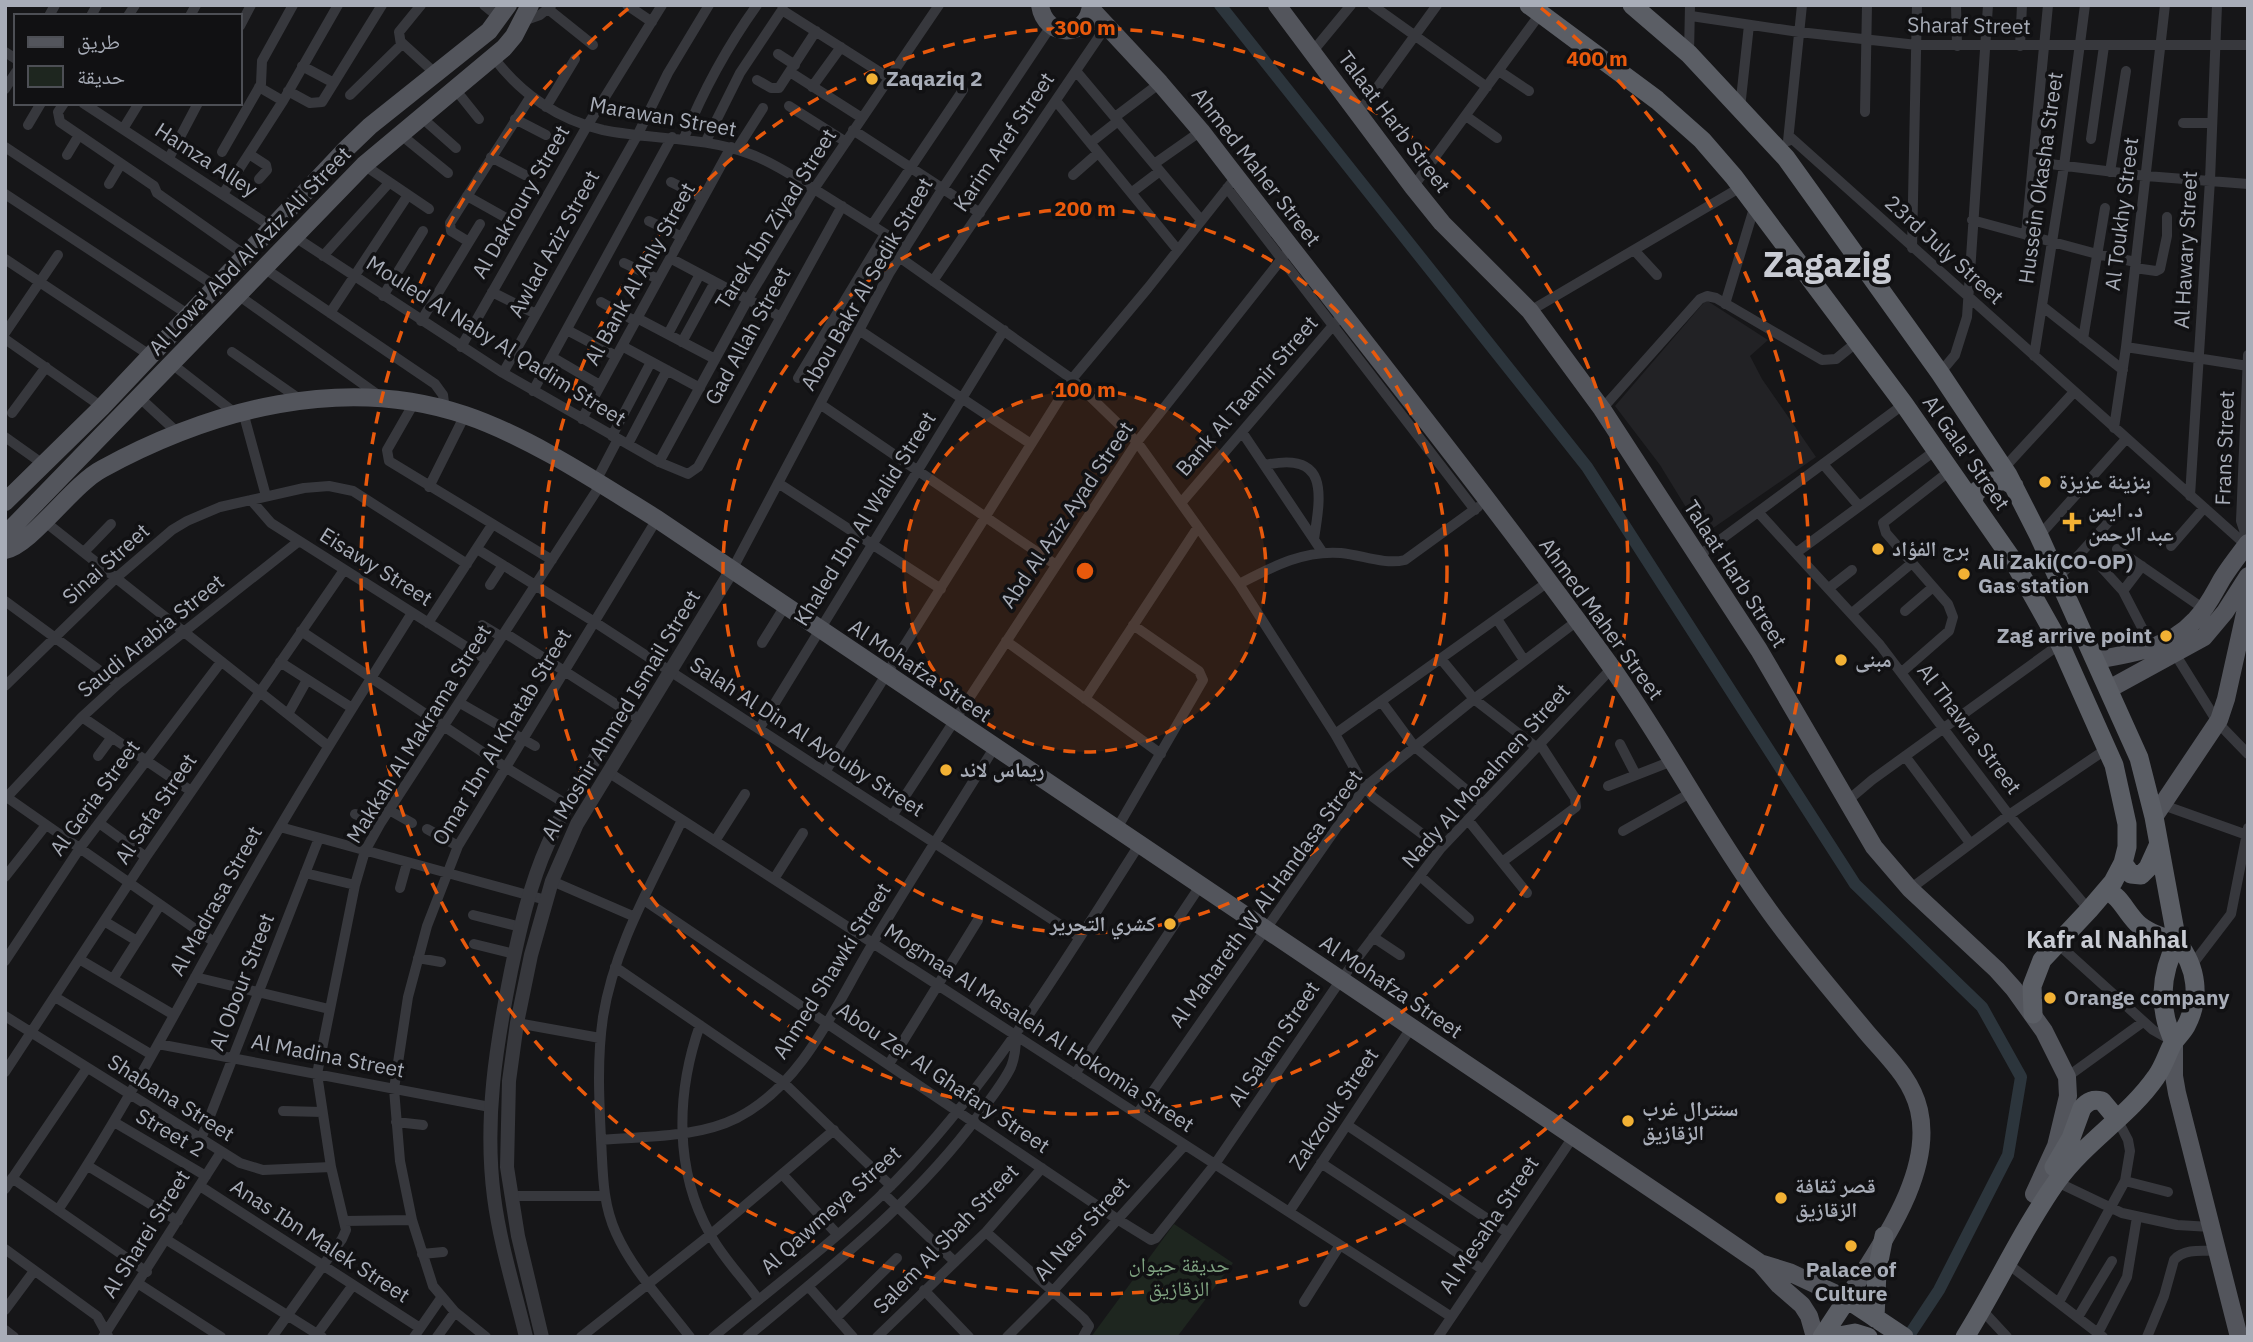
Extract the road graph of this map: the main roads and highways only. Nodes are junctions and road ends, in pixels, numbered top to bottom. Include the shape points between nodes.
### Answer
1 (1040, 5) edge
2 (1277, 5) edge
3 (1633, 6) edge
4 (1091, 7) edge
5 (1534, 9) edge
6 (538, 10) edge
7 (504, 11) edge
8 (309, 188) junction
9 (326, 204) junction
10 (290, 208) junction
11 (308, 223) junction
12 (1992, 448) junction
13 (81, 458) junction
14 (94, 473) junction
15 (1955, 477) junction
16 (2009, 477) junction
17 (5, 502) edge
18 (1973, 502) junction
19 (5, 535) edge
20 (2247, 543) edge
21 (5, 550) edge
22 (2248, 576) edge
23 (2248, 600) edge
24 (2165, 647) junction
25 (2095, 660) junction
26 (2109, 689) junction
27 (2159, 811) junction
28 (2158, 846) junction
29 (2123, 863) junction
30 (2106, 890) junction
31 (2177, 942) junction
32 (2033, 1014) junction
33 (2174, 1042) junction
34 (2117, 1119) junction
35 (2034, 1194) junction
36 (1884, 1236) junction
37 (1760, 1263) junction
38 (1847, 1299) junction
39 (1876, 1318) junction
40 (1959, 1335) edge
41 (1866, 1336) edge
42 (1815, 1337) edge
43 (1822, 1337) edge
44 (1833, 1337) edge
45 (1904, 1337) edge
46 (2239, 1337) edge

1 - 4 main road via 1051,26 1067,31 1076,29
2 - 32 main road, Talaat Harb Street via 1413,187 1442,223 1530,311 1602,409 1759,650 1874,848 1910,889 1997,970
3 - 12 highway, Al Gala' Street via 1689,54 1786,158
4 - 36 main road, Ahmed Maher Street via 1201,131 1231,183 1481,505 1548,582 1612,668 1779,925 1905,1076 1921,1128 1919,1164
5 - 15 highway, Al Gala' Street via 1702,140
6 - 9 main road, Al Lowa' Abd Al Aziz Ali Street via 494,58 364,165
7 - 8 main road, Al Lowa' Abd Al Aziz Ali Street via 489,31 357,138
8 - 9 main road
8 - 10 main road, Al Lowa' Abd Al Aziz Ali Street
9 - 11 main road, Al Lowa' Abd Al Aziz Ali Street
10 - 11 main road
10 - 17 main road, Al Lowa' Abd Al Aziz Ali Street via 102,407
11 - 13 main road, Al Lowa' Abd Al Aziz Ali Street
12 - 15 highway via 1983,472 1969,482
12 - 16 highway, Al Gala' Street
13 - 14 main road
13 - 19 main road, Al Lowa' Abd Al Aziz Ali Street
14 - 21 main road, Al Mohafza Street via 20,544
14 - 37 main road, Al Mohafza Street via 178,433 239,413 301,400 356,397 414,403 500,429 657,519
15 - 18 highway, Al Gala' Street
16 - 18 highway via 1989,481 1975,493
16 - 25 highway, Al Gala' Street
18 - 29 highway, Al Gala' Street via 2030,589 2108,748 2127,824
20 - 24 main road via 2204,609
22 - 24 main road via 2204,638
23 - 27 main road via 2218,723
24 - 25 main road
24 - 26 main road
25 - 26 highway, Al Gala' Street
26 - 27 highway, Al Gala' Street
27 - 28 highway, Al Gala' Street
28 - 29 highway via 2141,875 2131,874
28 - 31 highway, Al Gala' Street
29 - 30 highway, Al Gala' Street
30 - 31 highway via 2117,896 2138,924
30 - 32 highway, Al Gala' Street via 2042,960 2034,977
31 - 33 highway via 2165,971 2163,1004
31 - 33 highway via 2192,965 2195,983 2187,1023
32 - 35 main road, Talaat Harb Street via 2067,1077 2068,1096 2056,1146
33 - 34 highway via 2157,1076
33 - 46 main road via 2177,1093
34 - 35 highway via 2102,1101 2086,1103 2065,1150
34 - 40 highway via 2090,1142 2057,1182 1982,1310
35 - 40 highway
36 - 38 main road, Ahmed Maher Street
36 - 39 highway via 1877,1271
37 - 38 main road, Al Mohafza Street
37 - 42 main road, Al Mohafza Street via 1802,1305
38 - 39 highway
38 - 43 highway
39 - 45 highway
41 - 44 highway

